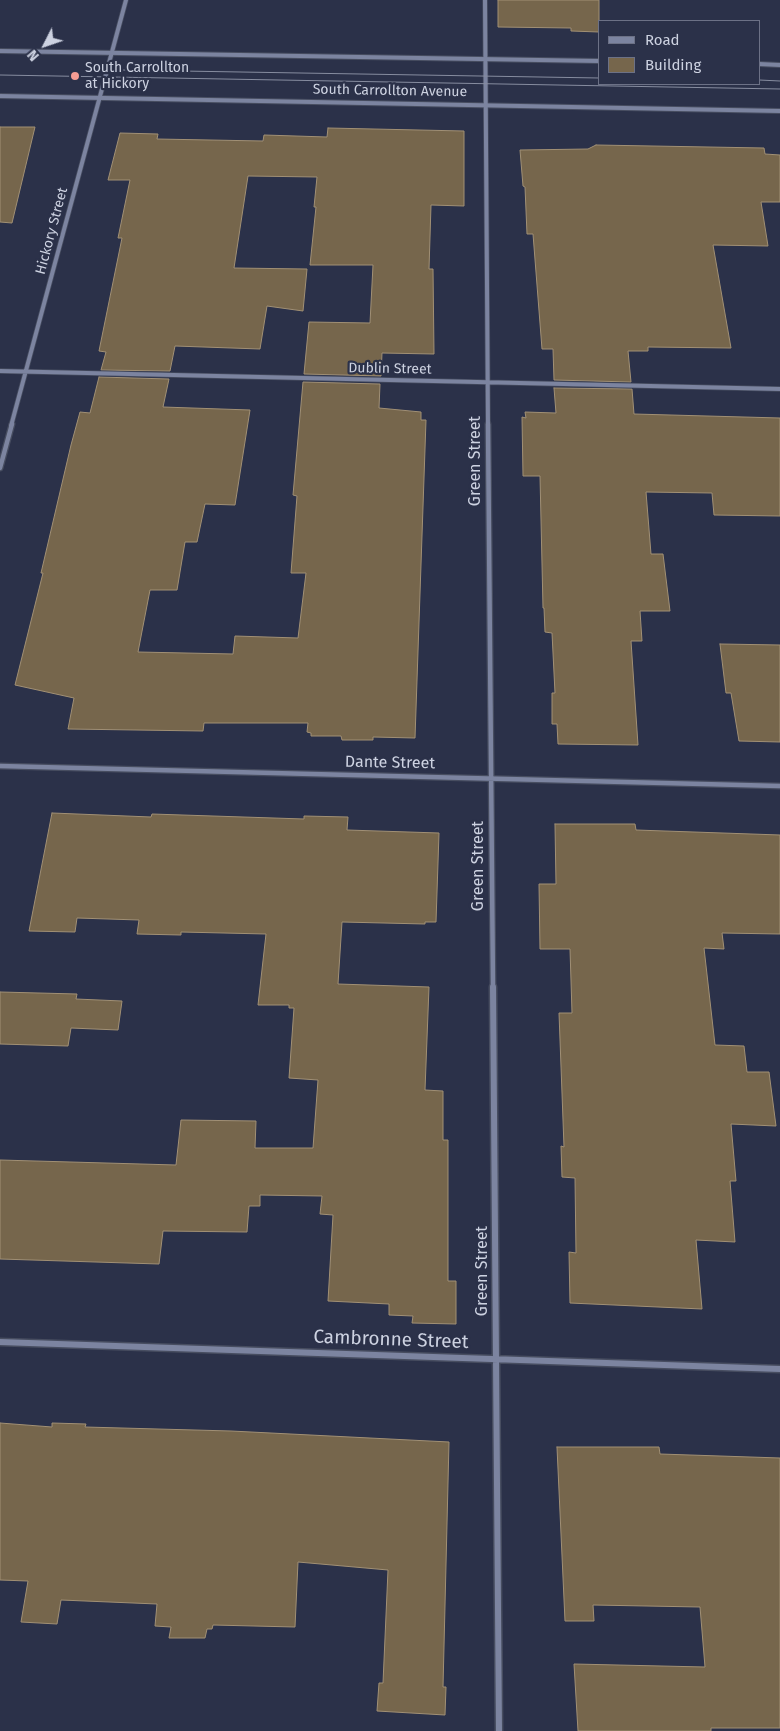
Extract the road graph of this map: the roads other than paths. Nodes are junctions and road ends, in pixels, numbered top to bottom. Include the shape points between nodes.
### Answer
1 (126, 0) edge
2 (485, 0) edge
3 (0, 51) edge
4 (112, 53) junction
5 (485, 59) junction
6 (598, 61) edge
7 (760, 64) edge
8 (780, 65) edge
9 (0, 96) edge
10 (99, 98) junction
11 (486, 105) junction
12 (780, 111) edge
13 (0, 371) edge
14 (26, 372) junction
15 (488, 382) junction
16 (780, 389) edge
17 (0, 468) edge
18 (0, 766) edge
19 (491, 778) junction
20 (780, 786) edge
21 (0, 1342) edge
22 (496, 1359) junction
23 (780, 1369) edge
24 (499, 1731) edge

1 - 4 street, Hickory Street
2 - 5 street, Green Street
3 - 4 main road
4 - 5 main road
4 - 10 street, Hickory Street
5 - 6 main road
5 - 11 street, Green Street
7 - 8 main road
9 - 10 main road, South Carrollton Avenue
10 - 11 main road, South Carrollton Avenue
10 - 14 street, Hickory Street
11 - 12 main road, South Carrollton Avenue
11 - 15 street, Green Street
13 - 14 street, Dublin Street
14 - 15 street, Dublin Street
14 - 17 street, Hickory Street
15 - 16 street, Dublin Street
15 - 19 street, Green Street
18 - 19 street, Dante Street
19 - 20 street, Dante Street
19 - 22 street, Green Street
21 - 22 street, Cambronne Street
22 - 23 street, Cambronne Street
22 - 24 street, Green Street

